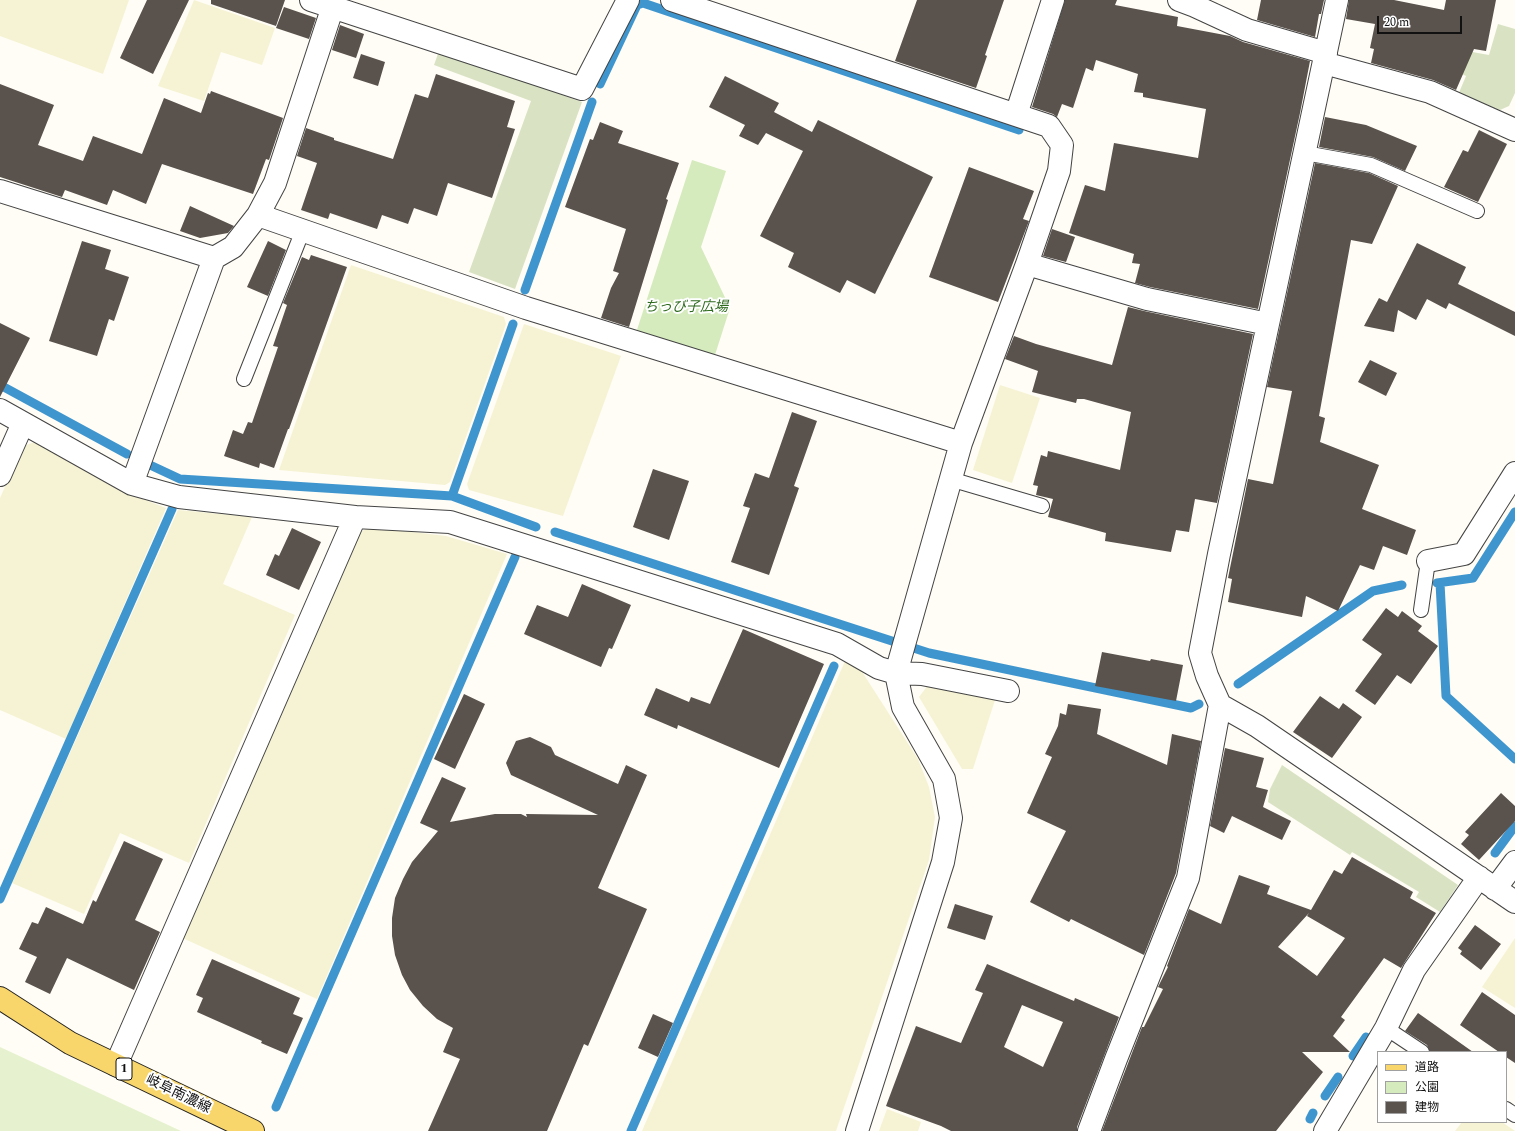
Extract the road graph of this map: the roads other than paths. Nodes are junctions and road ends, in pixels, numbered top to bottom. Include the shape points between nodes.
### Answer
1 (311, 0) edge
2 (628, 0) edge
3 (672, 0) edge
4 (1053, 0) edge
5 (1179, 0) edge
6 (1337, 0) edge
7 (334, 4) edge
8 (1325, 58) junction
9 (1016, 115) junction
10 (1515, 130) edge
11 (1305, 153) junction
12 (0, 190) edge
13 (1477, 211) dead end
14 (258, 215) junction
15 (303, 230) junction
16 (214, 258) junction
17 (1027, 264) junction
18 (1268, 324) junction
19 (244, 379) dead end
20 (0, 410) edge
21 (23, 423) junction
22 (961, 443) junction
23 (1515, 473) edge
24 (0, 475) edge
25 (950, 479) junction
26 (132, 484) junction
27 (1042, 506) dead end
28 (355, 517) junction
29 (1428, 561) joint
30 (1421, 610) dead end
31 (898, 667) junction
32 (1008, 691) dead end
33 (1220, 705) junction
34 (1515, 862) edge
35 (1487, 883) junction
36 (1515, 902) edge
37 (0, 998) edge
38 (1386, 1028) junction
39 (1420, 1051) edge
40 (116, 1065) junction
41 (253, 1131) edge
42 (857, 1131) edge
43 (1089, 1131) edge
44 (1325, 1131) edge

1 - 7 street
2 - 7 street via 582,89
3 - 9 street
4 - 9 street
5 - 8 street via 1247,30
6 - 8 street
7 - 14 street via 275,184
8 - 10 street via 1430,92
8 - 11 street
9 - 17 street via 1049,126 1062,145 1059,171
11 - 13 lane via 1371,165
11 - 18 street
12 - 16 street
14 - 15 street
14 - 16 street via 233,246
15 - 19 lane
15 - 22 street via 526,308
16 - 26 street
17 - 18 street via 1147,300
17 - 22 street
18 - 33 street via 1200,653 1206,676
20 - 21 street
21 - 24 street
21 - 26 street
22 - 25 street
23 - 29 street via 1464,554
25 - 27 lane
25 - 31 street
26 - 28 street via 179,497
28 - 31 street via 450,522 837,644 878,668
28 - 40 street
29 - 30 lane
31 - 32 street
31 - 42 street via 903,707 944,779 950,818 943,862
33 - 35 street via 1257,726
33 - 43 street via 1188,878
34 - 35 street
35 - 36 street
35 - 38 street via 1414,970
37 - 40 main road, 岐阜南濃線 / 1 via 70,1043
38 - 39 lane
38 - 44 street
40 - 41 main road, 岐阜南濃線 / 1

